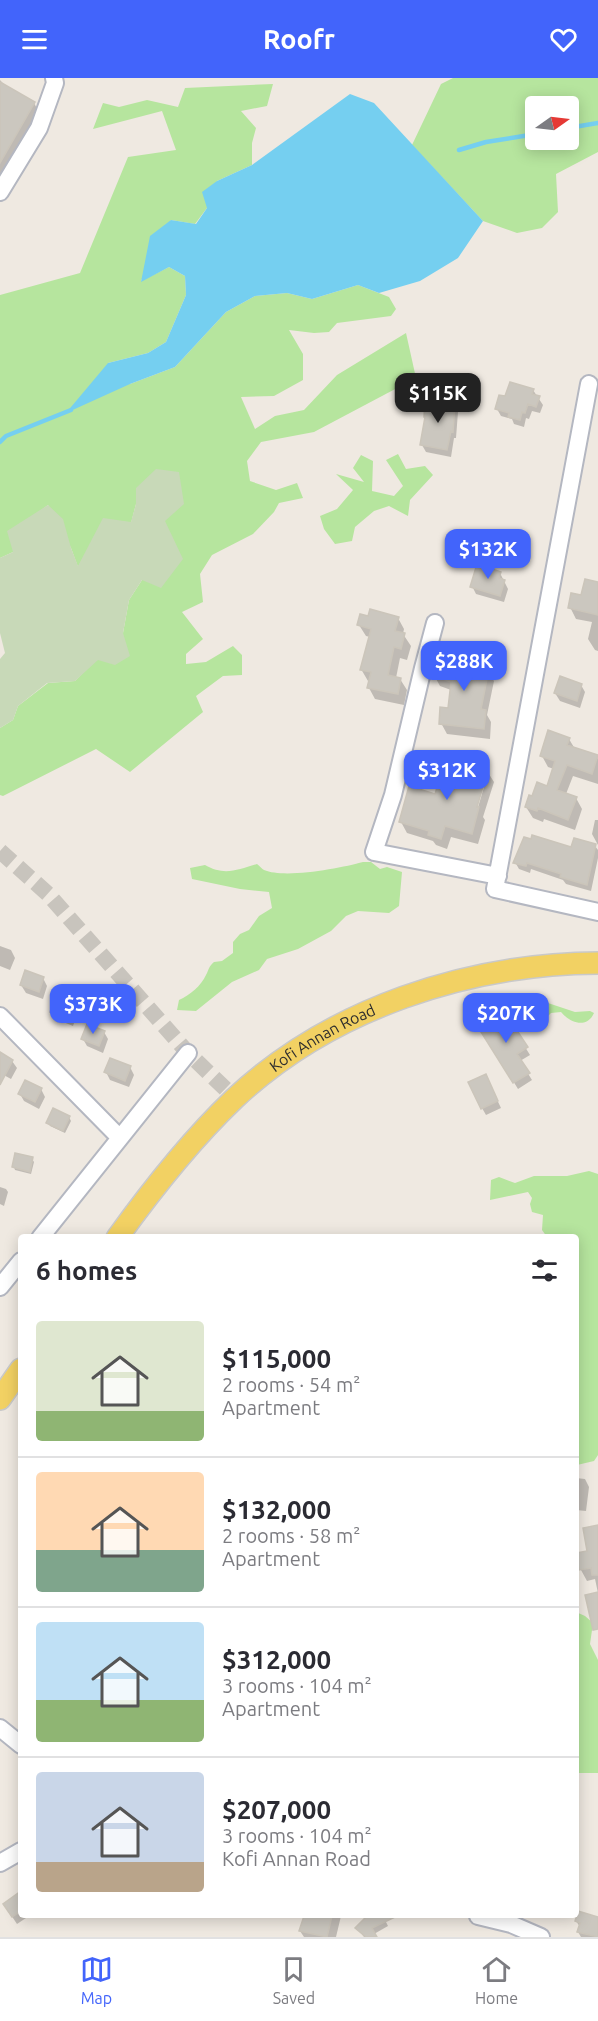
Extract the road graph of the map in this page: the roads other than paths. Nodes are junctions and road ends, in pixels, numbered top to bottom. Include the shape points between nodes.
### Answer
1 (54, 78) edge
2 (0, 192) edge
3 (588, 384) dead end
4 (435, 623) dead end
5 (498, 876) junction
6 (598, 912) edge
7 (598, 963) edge
8 (0, 1016) edge
9 (188, 1053) dead end
10 (119, 1137) junction
11 (43, 1234) edge
12 (120, 1234) edge
13 (18, 1265) edge
14 (0, 1287) edge
15 (18, 1373) edge
16 (0, 1400) edge
17 (0, 1728) edge
18 (18, 1743) edge
19 (18, 1853) edge
20 (0, 1863) edge
21 (482, 1918) edge
22 (508, 1930) edge
23 (541, 1937) edge

1 - 2 street via 56,83 39,128
3 - 5 street
4 - 5 street via 393,795 374,852
5 - 6 street via 495,889
7 - 12 main road, Kofi Annan Road via 528,967 459,980 370,1011 301,1047 236,1098 194,1139
8 - 10 street
9 - 10 street
10 - 11 street
13 - 14 street
15 - 16 main road
17 - 18 street
19 - 20 street
21 - 22 street
22 - 23 street

